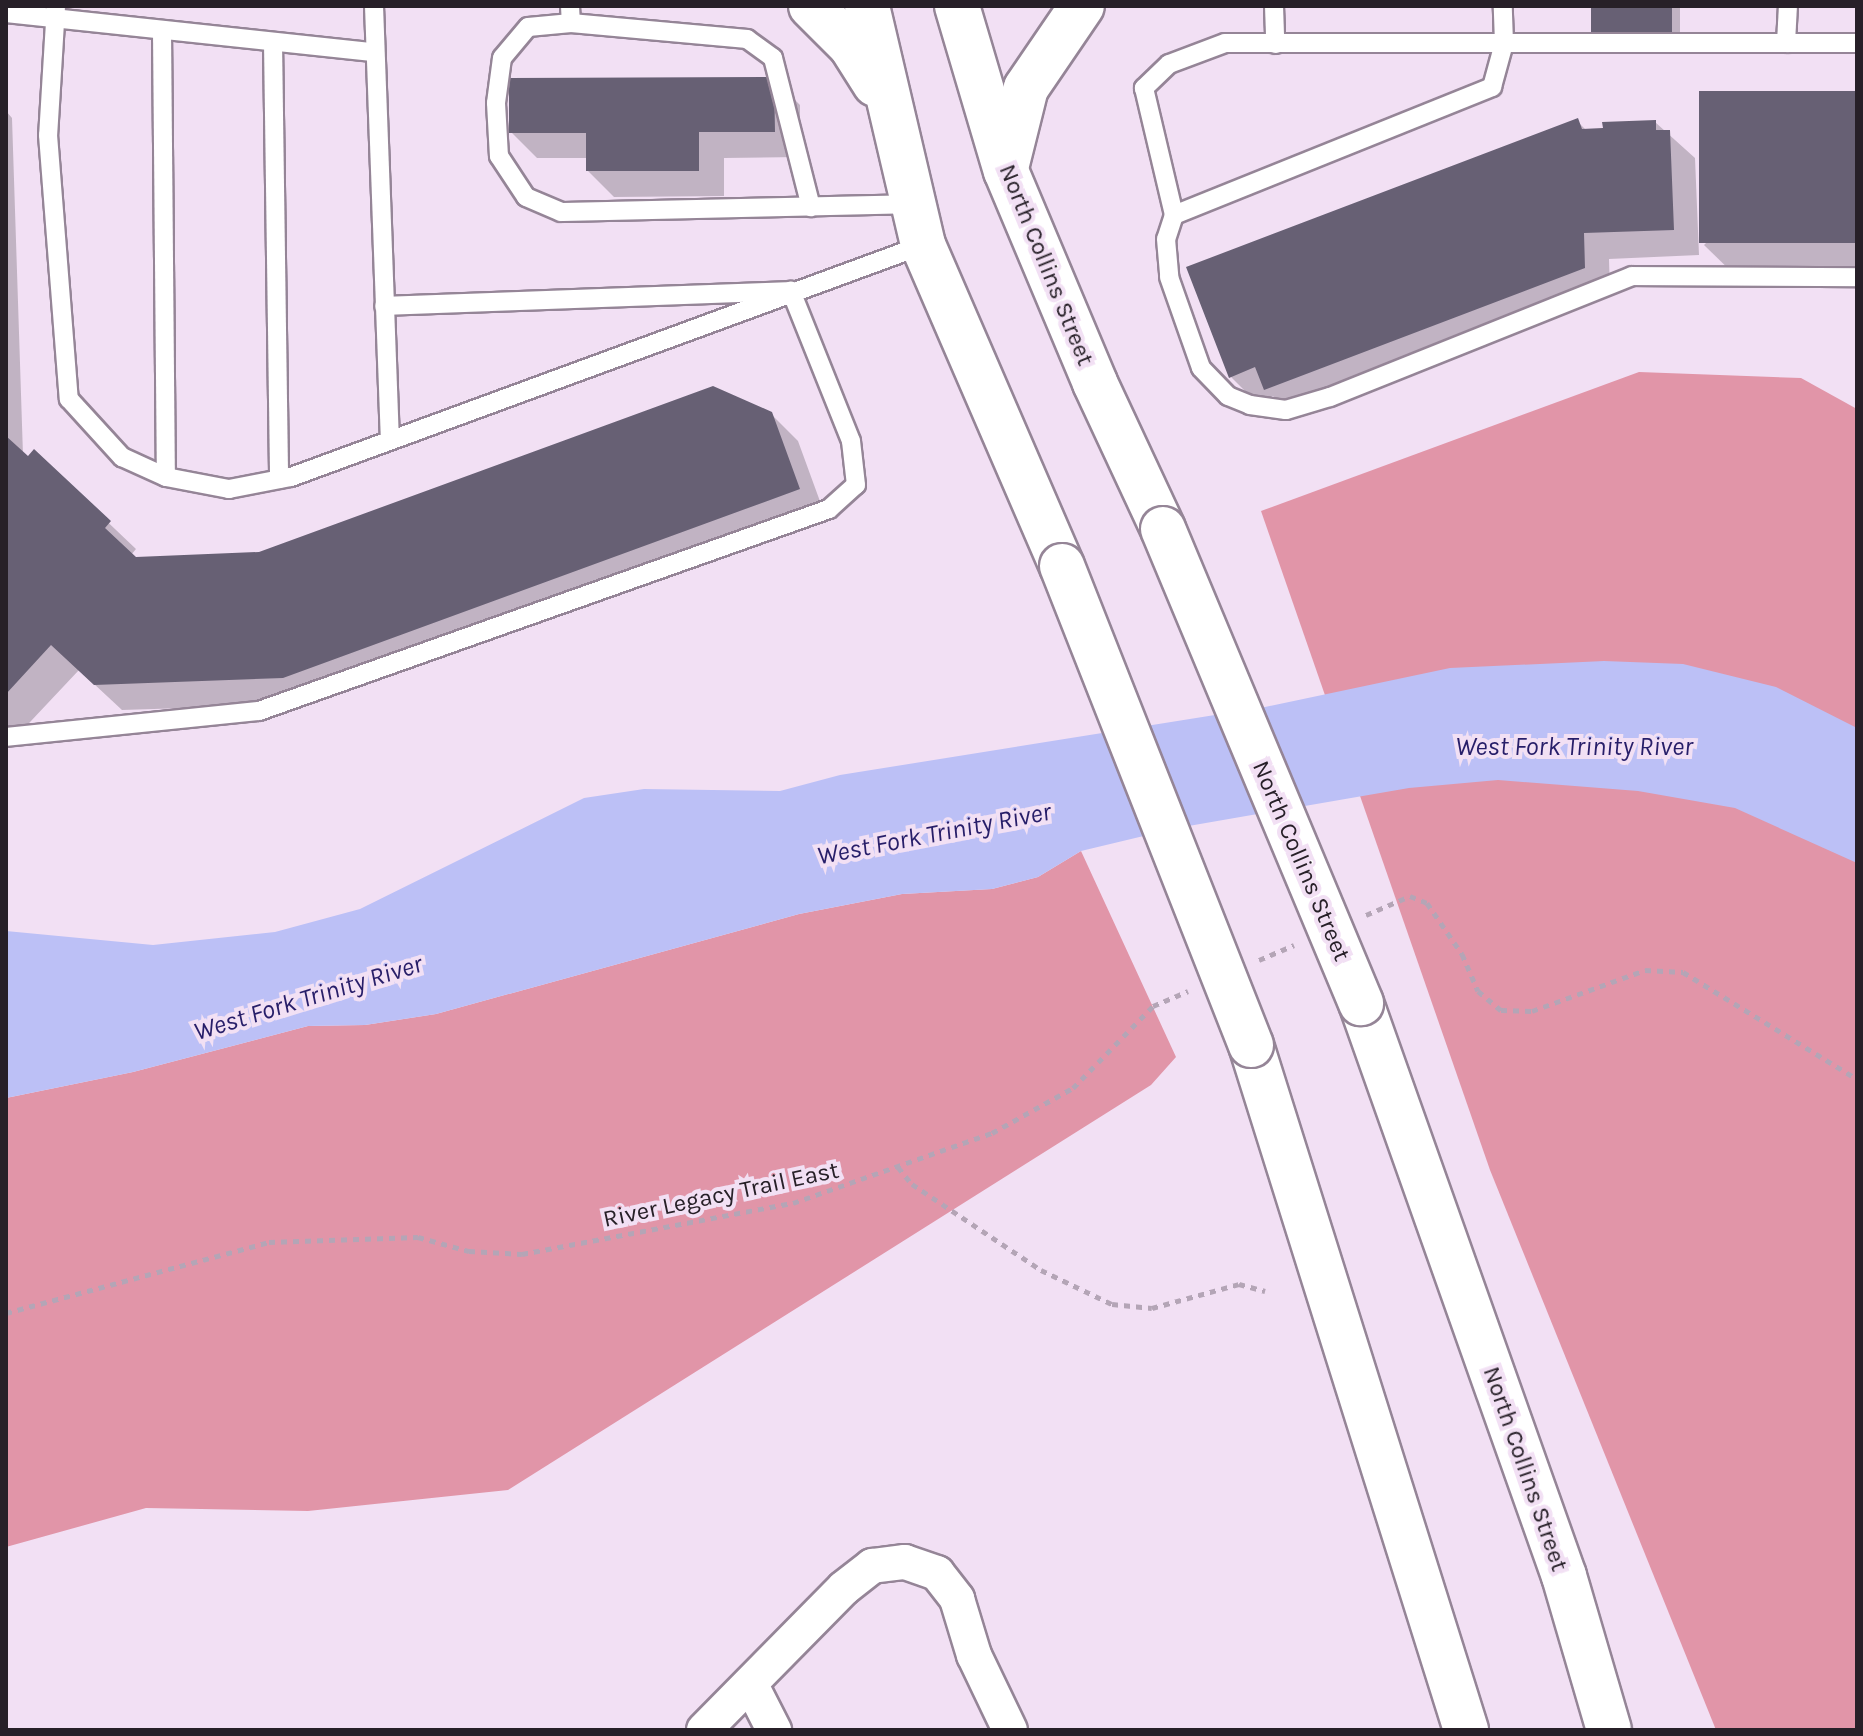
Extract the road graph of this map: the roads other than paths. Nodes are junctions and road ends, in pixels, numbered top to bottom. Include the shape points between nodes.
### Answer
1 (374, 6) edge
2 (811, 6) edge
3 (867, 6) edge
4 (957, 6) edge
5 (1082, 6) edge
6 (1274, 6) edge
7 (1503, 6) edge
8 (1788, 6) edge
9 (6, 13) edge
10 (54, 13) edge
11 (571, 15) edge
12 (162, 31) junction
13 (273, 42) junction
14 (1504, 43) junction
15 (1786, 43) junction
16 (1857, 43) edge
17 (1275, 44) junction
18 (373, 52) junction
19 (886, 103) junction
20 (1006, 171) junction
21 (910, 204) junction
22 (811, 207) junction
23 (1174, 215) junction
24 (923, 245) junction
25 (1857, 277) edge
26 (791, 291) junction
27 (384, 306) junction
28 (390, 438) junction
29 (166, 477) junction
30 (279, 479) junction
31 (6, 737) edge
32 (751, 1685) junction
33 (704, 1730) edge
34 (774, 1730) edge
35 (1010, 1730) edge
36 (1466, 1730) edge
37 (1609, 1730) edge

1 - 18 lane
2 - 19 main road via 851,46
3 - 19 main road
4 - 20 main road, North Collins Street
5 - 20 main road via 1026,88
6 - 17 lane
7 - 14 lane
8 - 15 lane
9 - 10 lane
10 - 12 lane
10 - 29 lane via 49,149 69,399 122,457
11 - 22 lane via 747,39 773,58
11 - 22 lane via 528,27 502,58 496,103 499,156 526,197 561,212
12 - 13 lane
12 - 29 lane
13 - 18 lane
13 - 30 lane
14 - 15 lane
14 - 17 lane
14 - 23 lane via 1492,87
15 - 16 lane
17 - 23 lane via 1225,43 1169,64 1144,88
18 - 27 lane
19 - 21 main road
20 - 37 main road, North Collins Street, bridge via 1361,1003 1564,1576
21 - 22 lane
21 - 24 main road
23 - 25 lane via 1166,239 1169,277 1201,368 1228,396 1286,410 1632,276
24 - 26 lane
24 - 36 main road, bridge via 1062,566 1251,1045
26 - 27 lane
26 - 28 lane
26 - 31 lane via 851,441 856,485 829,509 259,711
27 - 28 lane
28 - 30 lane
29 - 30 lane via 229,489
32 - 33 street
32 - 34 street
32 - 35 street via 844,1588 872,1566 905,1562 937,1573 957,1599 974,1655

